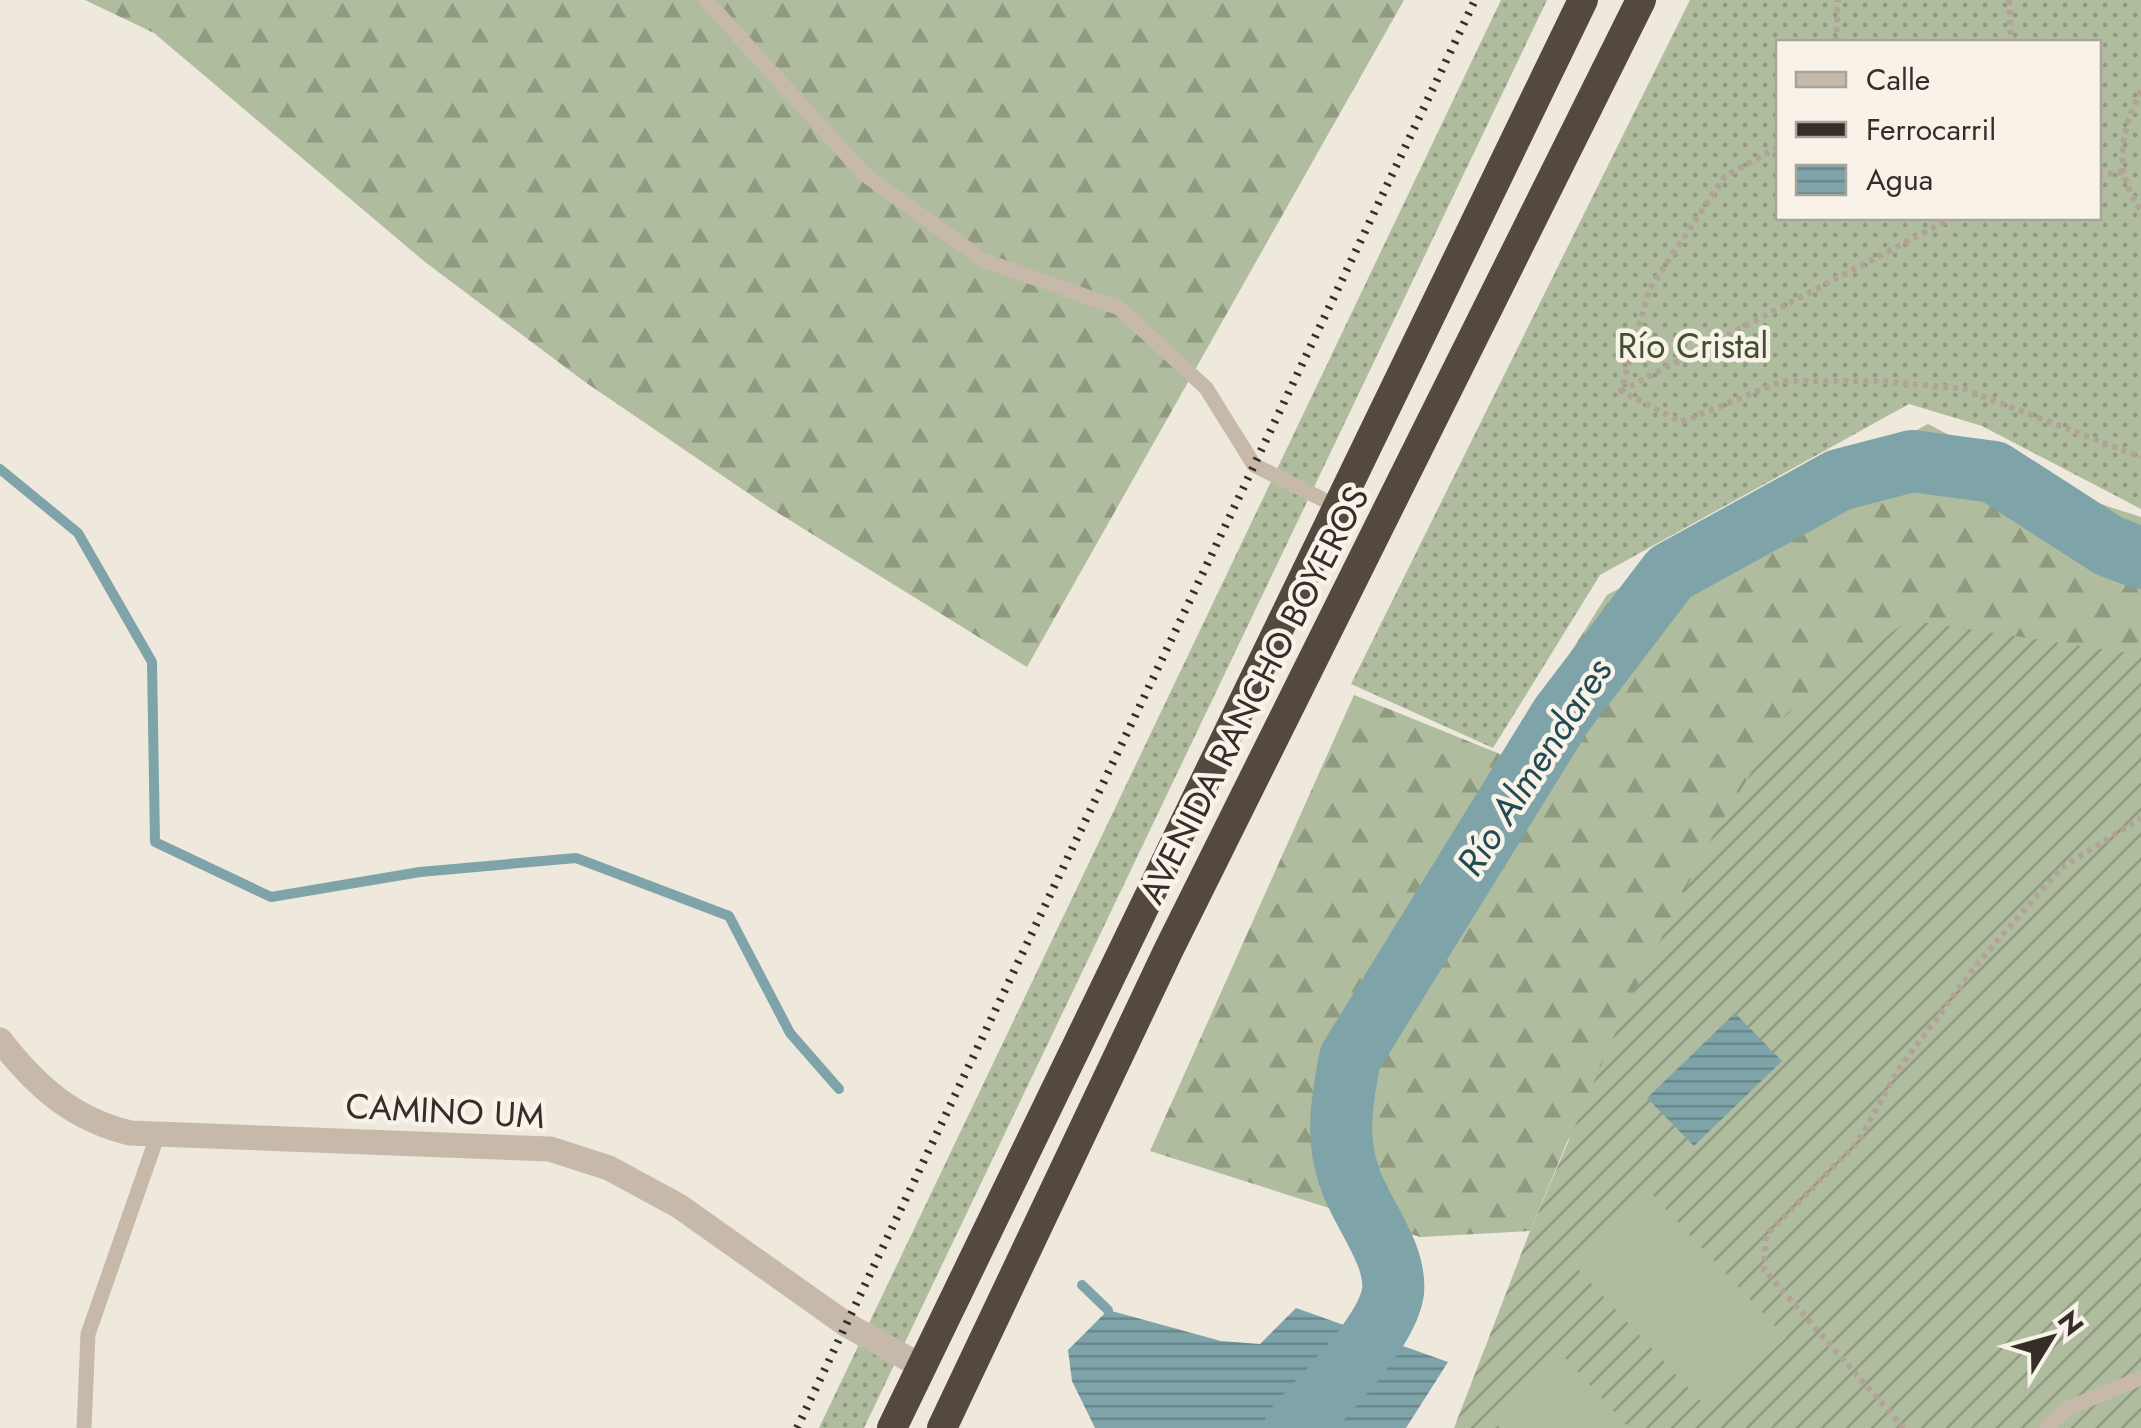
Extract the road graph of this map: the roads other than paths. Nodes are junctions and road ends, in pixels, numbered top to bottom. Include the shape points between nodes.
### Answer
1 (706, 0) edge
2 (1583, 0) edge
3 (1640, 0) edge
4 (1336, 506) junction
5 (0, 1040) edge
6 (158, 1134) junction
7 (921, 1366) junction
8 (2141, 1378) edge
9 (84, 1428) edge
10 (892, 1428) edge
11 (942, 1428) edge
12 (2047, 1428) edge

1 - 4 lane via 864,174 983,260 1118,308 1206,388 1254,465
2 - 4 highway, AVENIDA RANCHO BOYEROS
3 - 11 highway, AVENIDA RANCHO BOYEROS via 1169,949
4 - 7 highway, AVENIDA RANCHO BOYEROS
5 - 6 street, CAMINO UM via 35,1084 100,1126
6 - 7 street, CAMINO UM via 550,1149 609,1168 679,1206 847,1326
6 - 9 lane via 88,1334
7 - 10 highway, AVENIDA RANCHO BOYEROS
8 - 12 lane via 2066,1409

